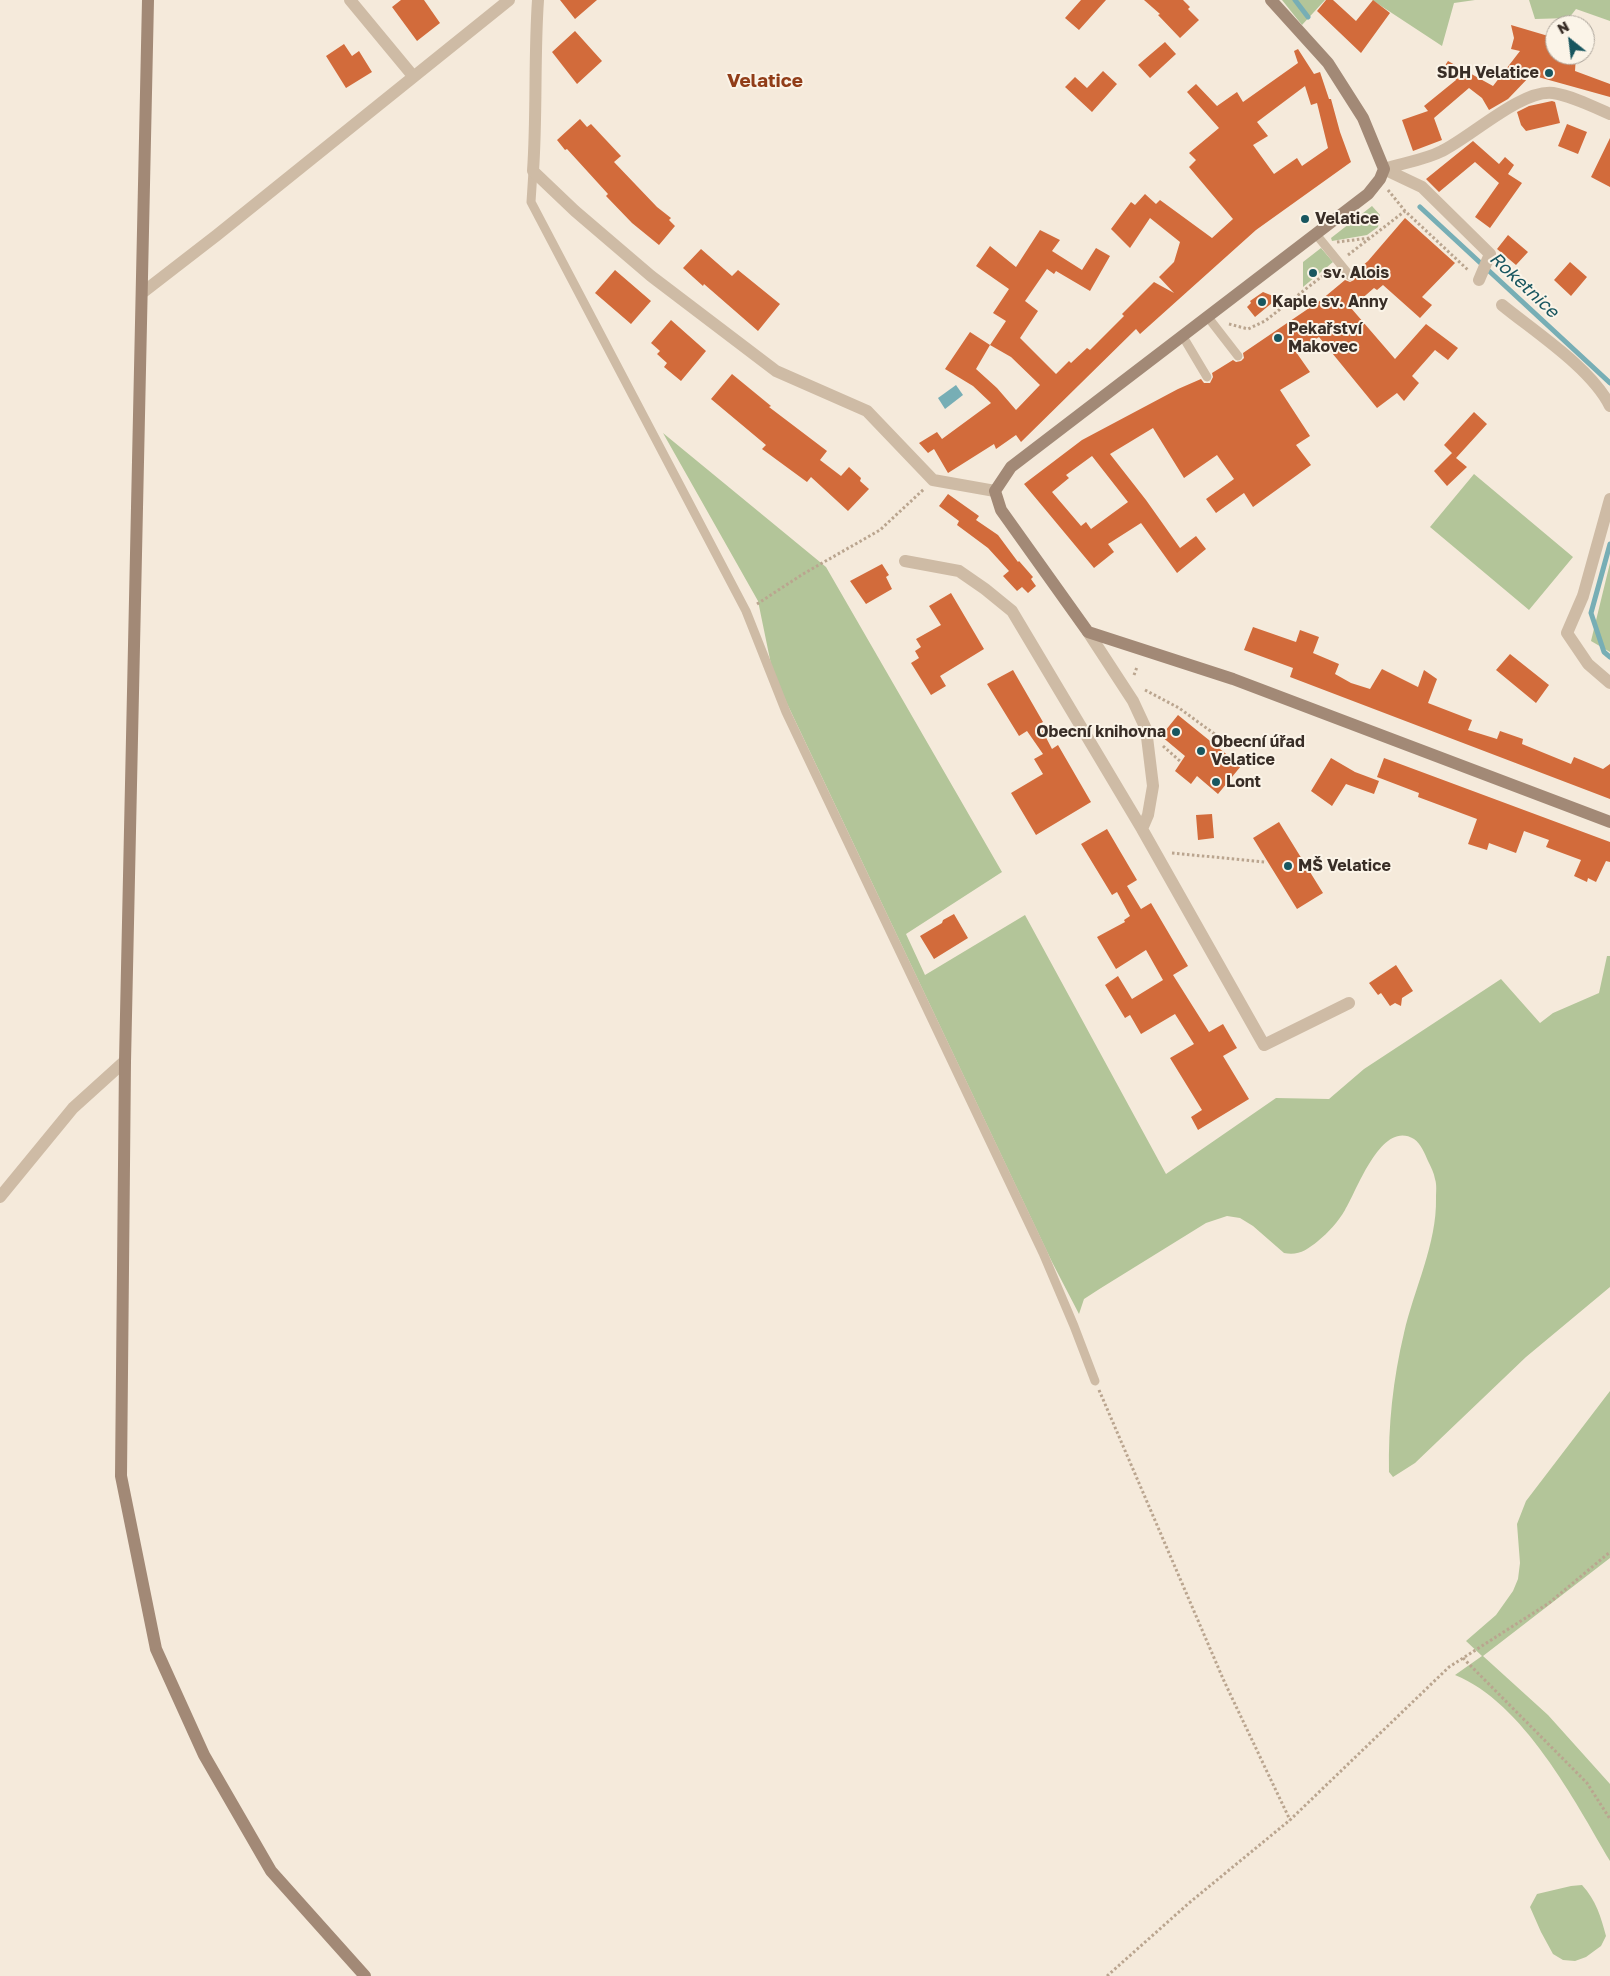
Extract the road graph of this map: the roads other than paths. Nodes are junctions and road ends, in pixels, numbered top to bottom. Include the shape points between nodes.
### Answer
1 (148, 0) edge
2 (350, 0) edge
3 (509, 0) edge
4 (538, 0) edge
5 (1271, 0) edge
6 (413, 76) junction
7 (1610, 114) edge
8 (533, 171) junction
9 (1382, 174) junction
10 (1319, 238) junction
11 (1481, 273) road end
12 (1350, 276) dead end
13 (142, 293) junction
14 (1502, 305) dead end
15 (1211, 313) junction
16 (1182, 335) junction
17 (1238, 356) dead end
18 (1207, 377) dead end
19 (1610, 406) edge
20 (995, 491) junction
21 (1610, 498) edge
22 (905, 561) dead end
23 (1088, 632) junction
24 (1610, 683) edge
25 (1610, 822) edge
26 (1142, 829) junction
27 (1349, 1003) dead end
28 (125, 1061) junction
29 (0, 1197) edge
30 (1095, 1380) road end
31 (365, 1976) edge

1 - 13 street
2 - 6 street
3 - 6 street
4 - 8 street
5 - 9 street via 1328,63 1363,118
6 - 13 street
7 - 9 street via 1552,93 1534,95 1442,152
8 - 20 street via 574,211 651,276 776,372 867,411 934,480
8 - 30 lane via 532,202 746,611 786,712 1043,1253
9 - 10 street via 1368,194
9 - 11 street via 1422,186 1490,254
10 - 12 lane
10 - 15 street
13 - 28 street
14 - 19 street via 1574,364 1603,393
15 - 16 street
15 - 17 lane
16 - 18 lane
16 - 20 street via 1011,467
20 - 23 street via 1001,510
21 - 24 street via 1583,596 1567,633 1588,664
22 - 26 street via 959,571 1012,611
23 - 25 street via 1233,679
23 - 26 street via 1133,701 1146,729 1158,786
26 - 27 street via 1264,1045
28 - 29 street via 73,1108
28 - 31 street via 121,1476 156,1649 204,1755 271,1871

